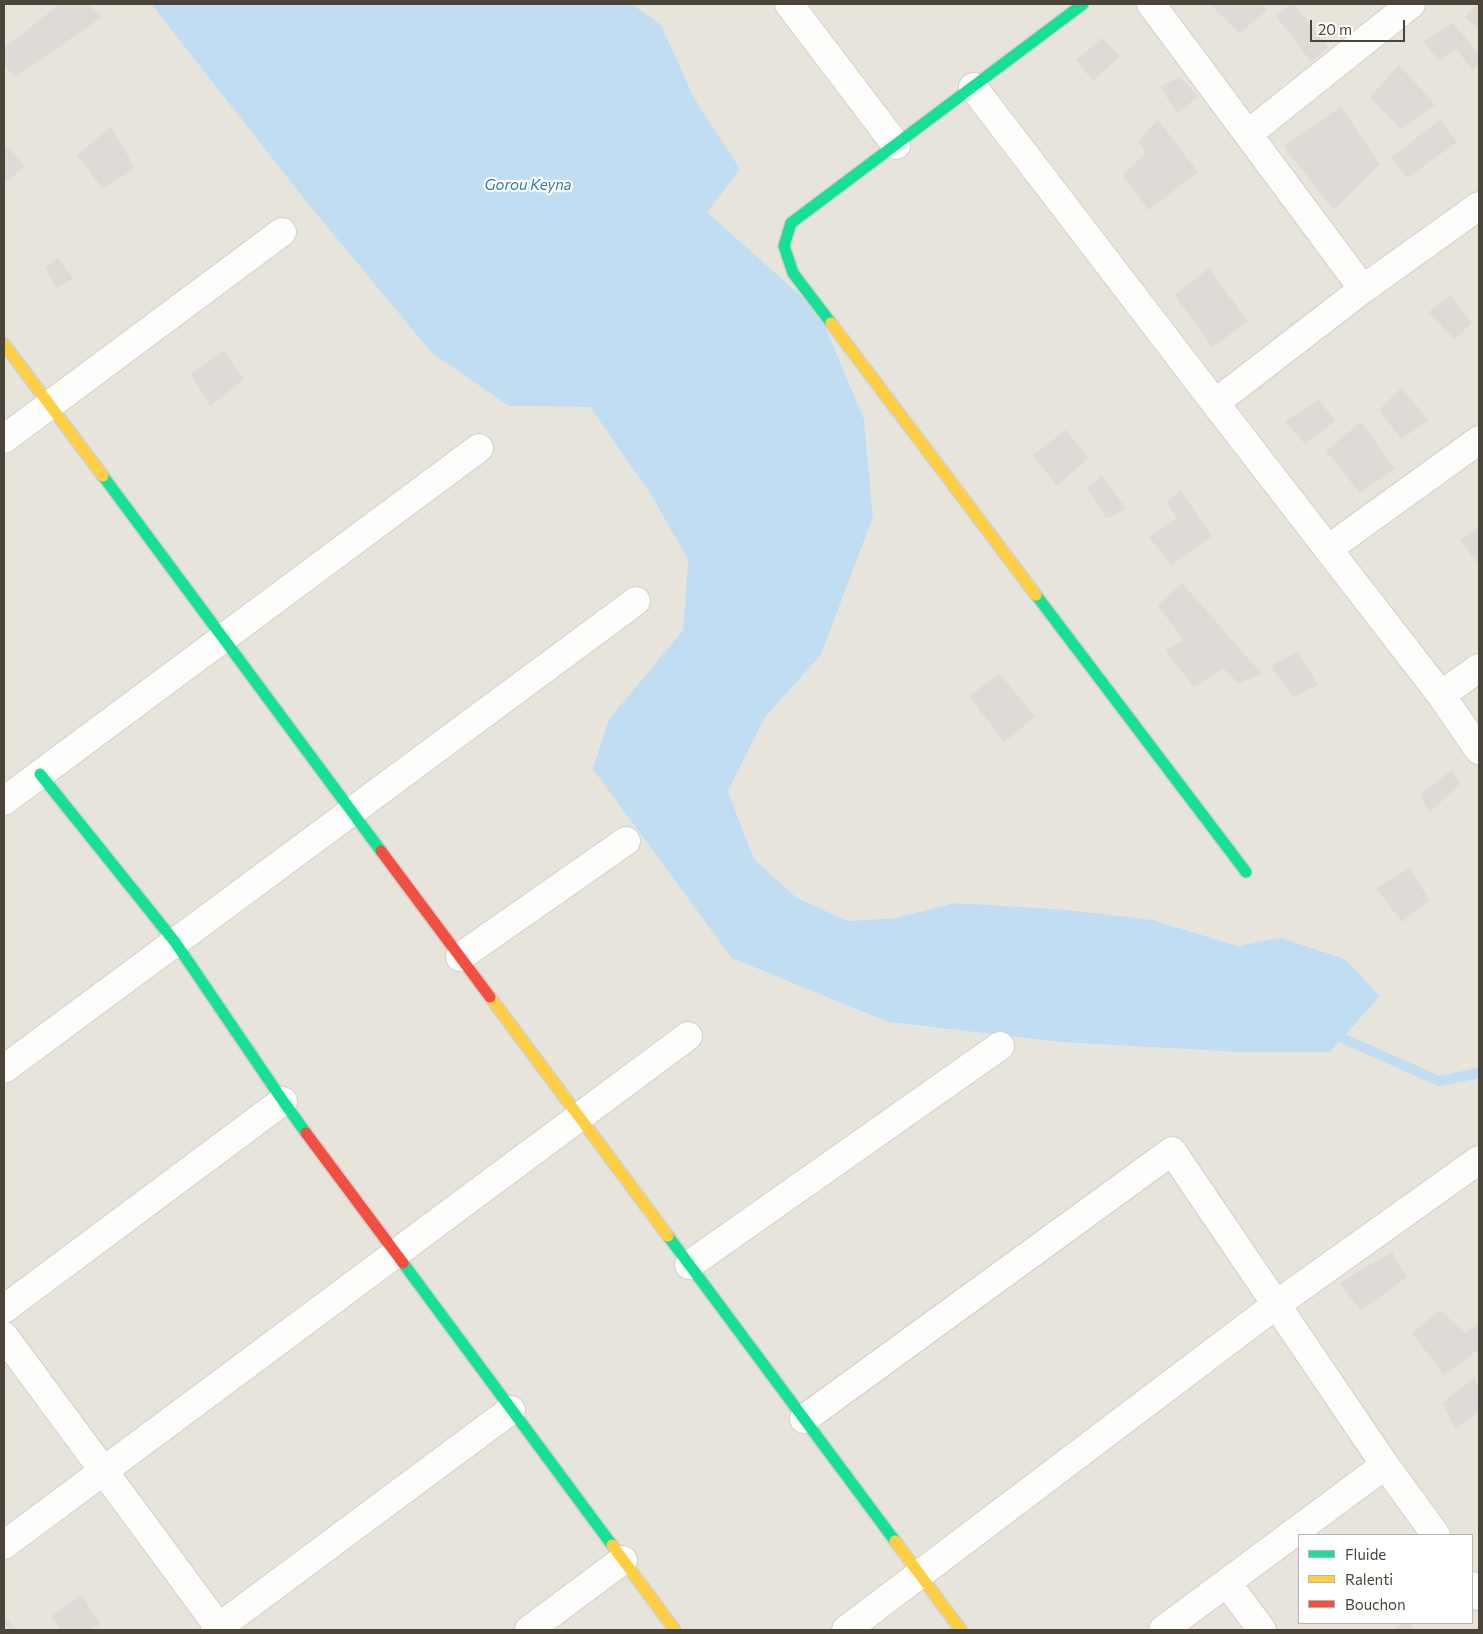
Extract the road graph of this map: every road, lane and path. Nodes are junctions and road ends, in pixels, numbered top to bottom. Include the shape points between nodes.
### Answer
1 (789, 4) edge
2 (1084, 4) edge
3 (1151, 4) edge
4 (1411, 4) edge
5 (973, 87) junction
6 (1248, 134) junction
7 (896, 144) junction
8 (1479, 206) edge
9 (282, 232) dead end
10 (1363, 288) junction
11 (4, 344) edge
12 (1215, 403) junction
13 (49, 405) junction
14 (4, 439) edge
15 (1479, 440) edge
16 (479, 448) dead end
17 (1328, 549) junction
18 (636, 601) dead end
19 (223, 638) junction
20 (1479, 668) edge
21 (1441, 695) junction
22 (1479, 750) edge
23 (40, 774) junction
24 (4, 802) edge
25 (352, 811) junction
26 (626, 841) dead end
27 (1246, 872) dead end
28 (175, 942) junction
29 (460, 957) junction
30 (688, 1036) dead end
31 (1000, 1046) dead end
32 (4, 1069) edge
33 (283, 1102) junction
34 (579, 1117) junction
35 (1478, 1163) edge
36 (396, 1253) junction
37 (689, 1265) junction
38 (1276, 1304) junction
39 (4, 1309) edge
40 (4, 1336) edge
41 (511, 1410) junction
42 (804, 1418) junction
43 (1385, 1465) junction
44 (103, 1471) junction
45 (1435, 1534) edge
46 (4, 1545) edge
47 (623, 1560) junction
48 (919, 1574) junction
49 (1226, 1583) junction
50 (218, 1629) edge
51 (530, 1630) edge
52 (675, 1630) edge
53 (846, 1630) edge
54 (961, 1630) edge
55 (1163, 1630) edge
56 (1262, 1630) edge

1 - 7 street
2 - 5 street
3 - 6 street
4 - 6 street
5 - 7 street
5 - 12 street
6 - 10 street
7 - 27 street via 791,223 784,246 793,273
8 - 10 street
9 - 13 street
10 - 12 street
11 - 13 street
12 - 17 street
13 - 14 street
13 - 19 street
15 - 17 street
16 - 19 street
17 - 21 street
18 - 25 street
19 - 23 street
19 - 25 street
20 - 21 street
21 - 22 street
23 - 24 street
23 - 28 street
25 - 28 street
25 - 29 street
26 - 29 street
28 - 32 street
28 - 33 street
29 - 34 street
30 - 34 street
31 - 37 street
33 - 36 street
33 - 39 street
34 - 36 street
34 - 37 street
35 - 38 street
36 - 41 street
36 - 44 street
37 - 42 street
38 - 42 street via 1172,1151
38 - 43 street
38 - 48 street
40 - 44 street
41 - 47 street
41 - 50 street
42 - 48 street
43 - 45 street
43 - 49 street
44 - 46 street
44 - 50 street
47 - 51 street
47 - 52 street
48 - 53 street
48 - 54 street
49 - 55 street
49 - 56 street

